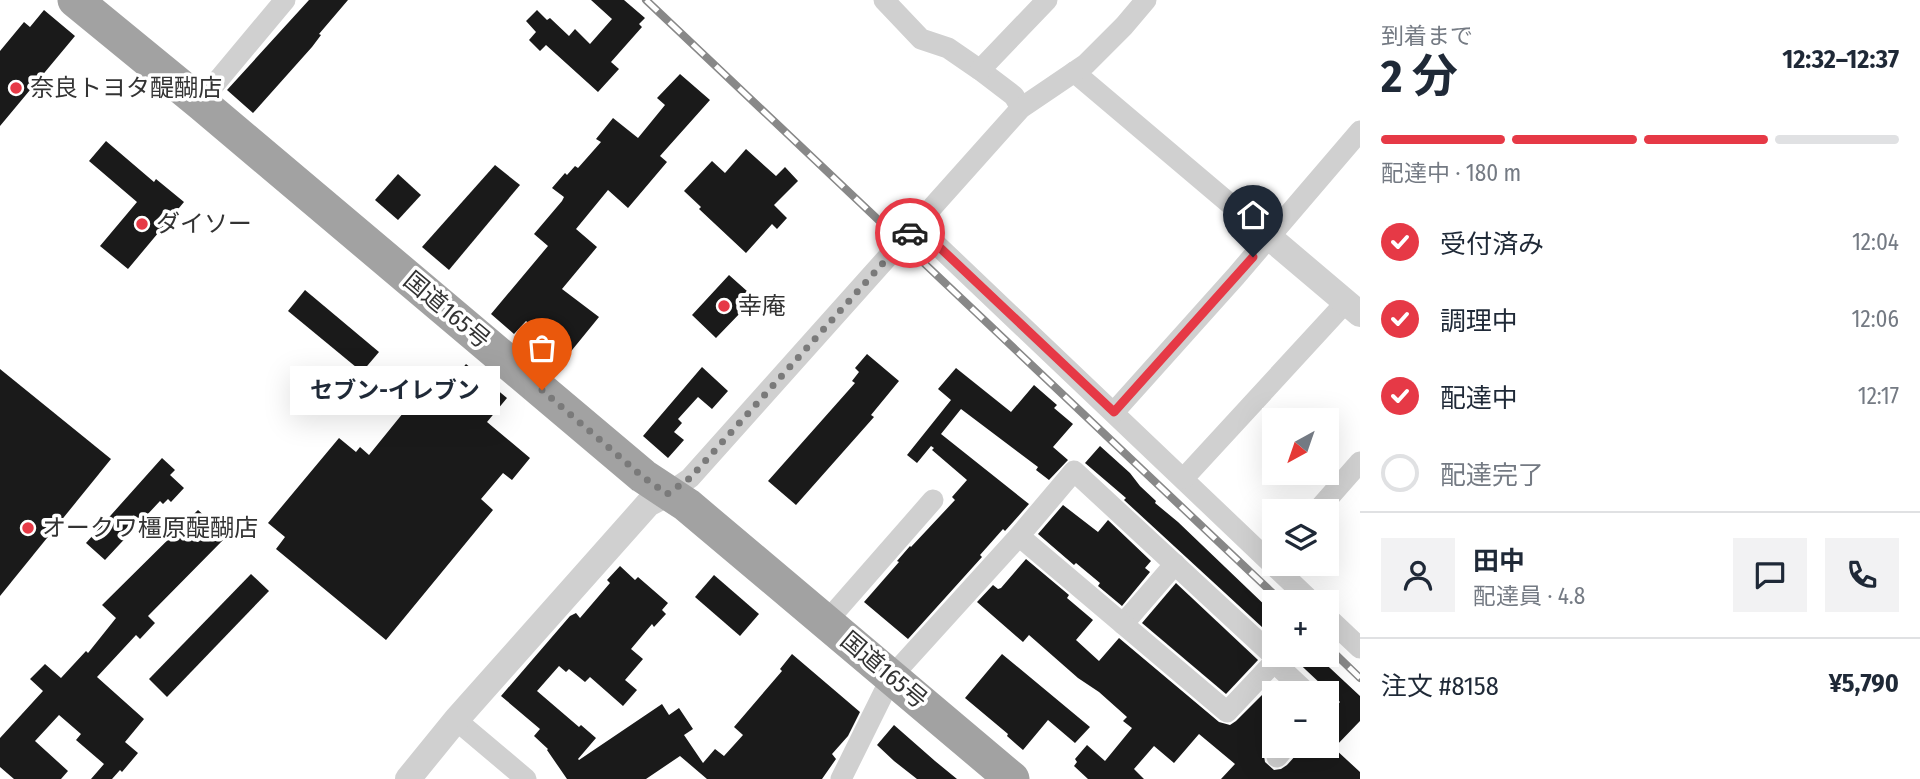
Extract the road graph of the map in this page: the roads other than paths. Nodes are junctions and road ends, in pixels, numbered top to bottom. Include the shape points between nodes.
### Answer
1 (75, 0) edge
2 (285, 0) edge
3 (884, 0) edge
4 (1047, 0) edge
5 (1146, 0) edge
6 (980, 70) junction
7 (1074, 72) junction
8 (202, 104) junction
9 (1021, 108) junction
10 (1360, 131) edge
11 (917, 226) junction
12 (1269, 237) junction
13 (1353, 308) edge
14 (1114, 412) junction
15 (1360, 462) edge
16 (1184, 478) junction
17 (667, 494) junction
18 (1328, 499) edge
19 (933, 500) dead end
20 (1020, 536) junction
21 (1262, 552) edge
22 (1175, 564) junction
23 (1287, 576) edge
24 (1300, 590) edge
25 (827, 621) junction
26 (1123, 624) junction
27 (1339, 628) edge
28 (1262, 645) edge
29 (1360, 648) edge
30 (1269, 667) edge
31 (1279, 667) edge
32 (892, 677) junction
33 (1294, 681) edge
34 (456, 720) junction
35 (843, 778) edge
36 (408, 779) edge
37 (526, 779) edge
38 (1012, 779) edge

1 - 8 highway, 国道165号
2 - 8 street
3 - 6 street via 921,39 948,48
4 - 6 street
5 - 7 street
6 - 9 street via 1014,96
7 - 9 street
7 - 12 street
8 - 17 highway, 国道165号
9 - 11 street
10 - 12 street
11 - 14 street
11 - 17 street via 690,478
12 - 13 street
12 - 14 street
13 - 16 street
14 - 16 street
15 - 18 street
16 - 21 street
17 - 25 highway, 国道165号 via 687,505
17 - 34 street via 648,505
19 - 25 street
20 - 22 street via 1074,471
20 - 26 street
20 - 32 street
22 - 26 street
22 - 28 street
23 - 24 street
25 - 32 highway, 国道165号
26 - 30 street via 1227,712
27 - 29 street
31 - 33 street
32 - 35 street
32 - 38 highway, 国道165号
34 - 36 street
34 - 37 street

